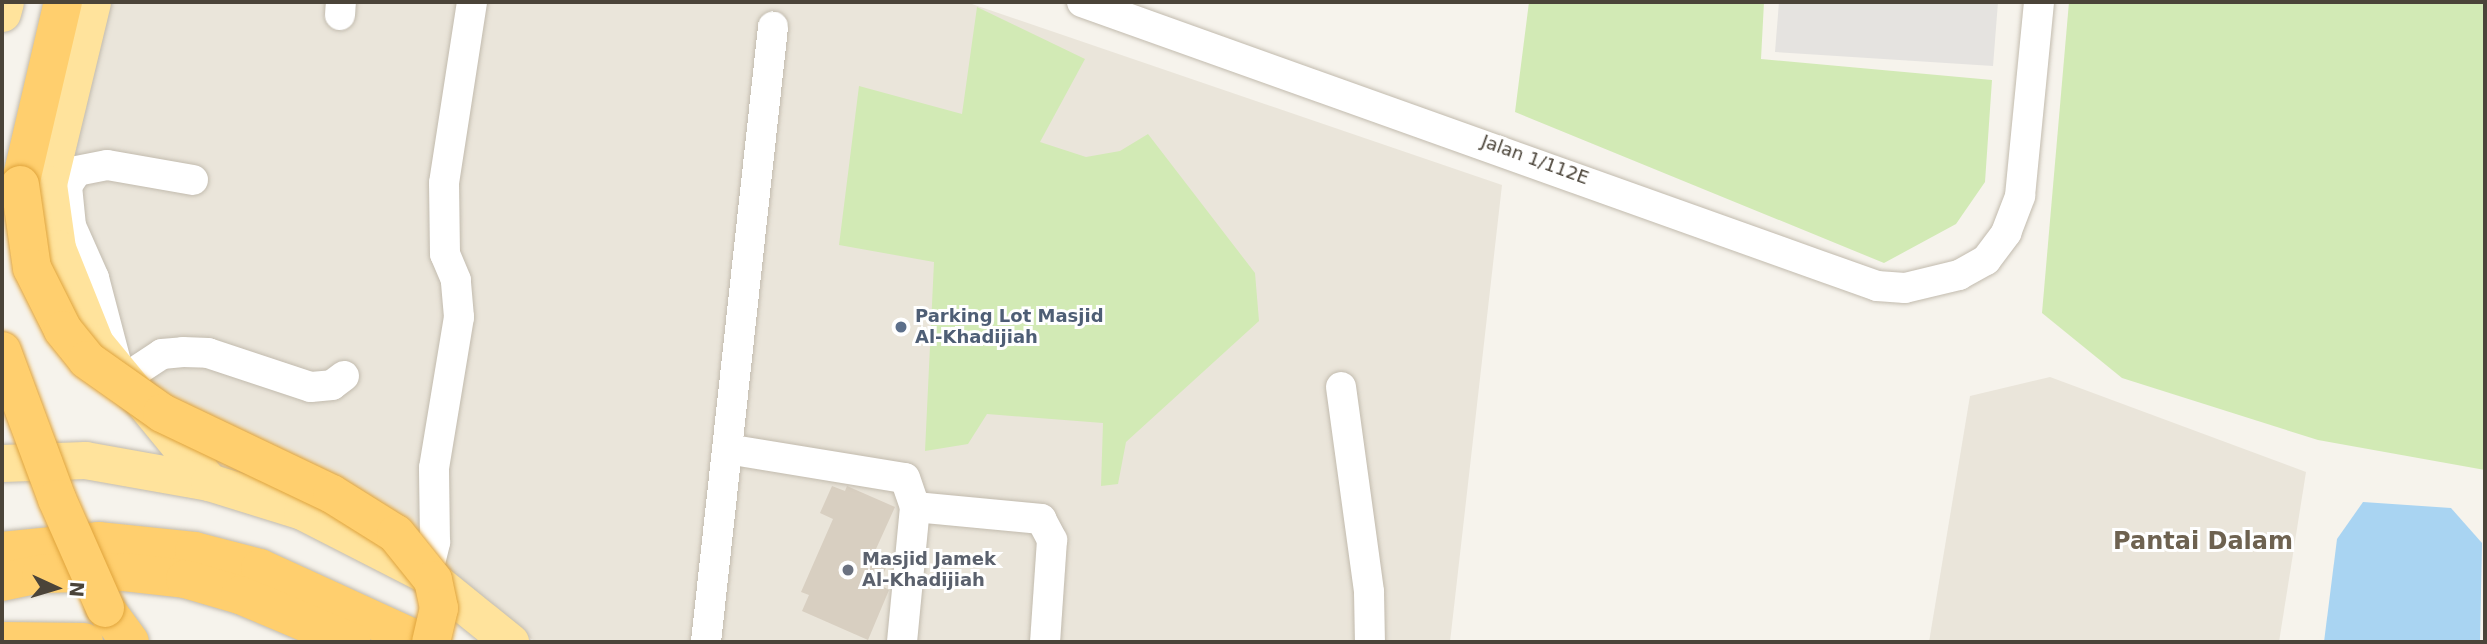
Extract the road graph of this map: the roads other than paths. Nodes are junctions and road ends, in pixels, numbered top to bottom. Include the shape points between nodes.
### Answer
1 (5, 2) edge
2 (39, 2) edge
3 (63, 2) edge
4 (92, 2) edge
5 (472, 2) edge
6 (1082, 2) edge
7 (2039, 2) edge
8 (2, 13) edge
9 (774, 27) dead end
10 (2, 129) edge
11 (193, 180) dead end
12 (2, 351) edge
13 (344, 376) dead end
14 (126, 387) junction
15 (1341, 387) dead end
16 (727, 449) junction
17 (2, 463) edge
18 (121, 466) junction
19 (209, 482) junction
20 (915, 507) junction
21 (26, 557) edge
22 (427, 575) junction
23 (2, 582) edge
24 (2, 641) edge
25 (84, 642) edge
26 (130, 642) edge
27 (352, 642) edge
28 (422, 642) edge
29 (431, 642) edge
30 (510, 642) edge
31 (706, 642) edge
32 (902, 642) edge
33 (1045, 642) edge
34 (1370, 642) edge

1 - 8 main road
2 - 10 highway
3 - 29 highway, bridge via 20,185 32,268 63,330 87,360 162,413 332,494 396,534 433,580 439,608
4 - 14 main road via 51,173 48,208 76,300 95,343
5 - 22 street via 444,183 444,254 456,280 459,317 434,468 435,542
6 - 7 street, Jalan 1/112E via 1877,286 1932,283 1986,260 2006,233 2020,196
9 - 16 street
11 - 14 street via 107,165 76,171 67,186 71,226 94,278
12 - 26 highway, bridge via 57,499 105,608
13 - 14 street via 332,385 312,387 208,353 183,352 162,354
14 - 18 main road via 144,432 134,456
14 - 19 main road
15 - 34 street via 1369,592
16 - 20 street via 898,475 905,478
16 - 31 street
17 - 18 main road via 85,460
18 - 19 main road
19 - 22 main road via 302,511
20 - 32 street
20 - 33 street via 1041,519 1052,540
21 - 23 highway
21 - 27 highway via 185,579 240,595
21 - 28 highway via 129,542 207,554 260,568
22 - 30 main road
24 - 25 highway

